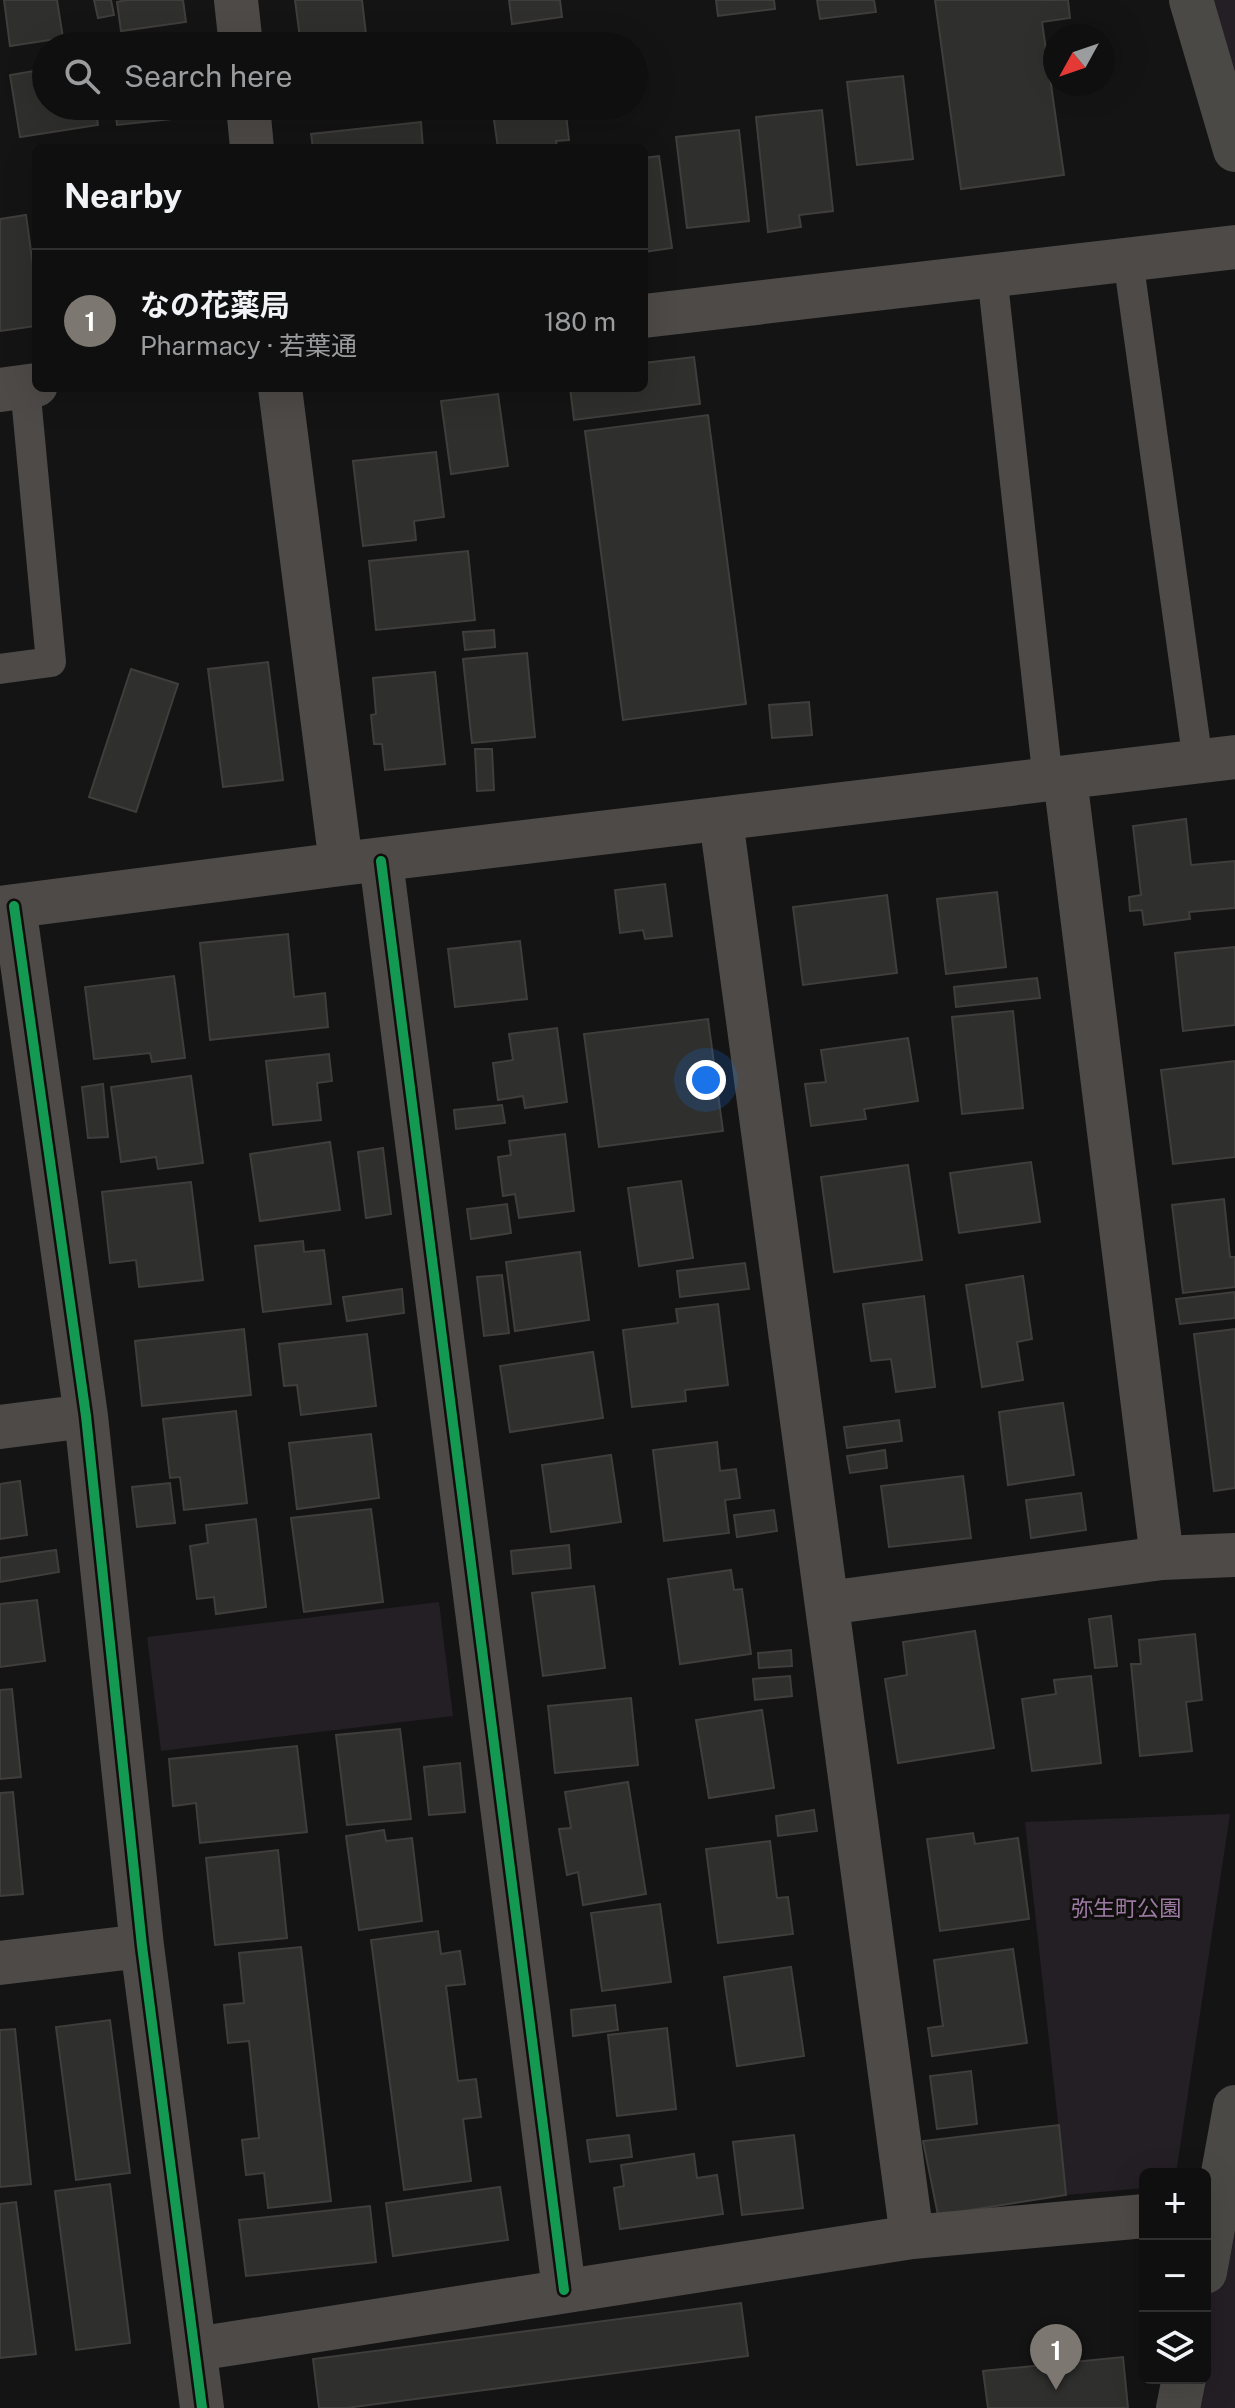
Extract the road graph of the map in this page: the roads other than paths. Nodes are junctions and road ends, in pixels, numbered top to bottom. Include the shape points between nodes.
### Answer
1 (236, 0) edge
2 (1191, 0) edge
3 (239, 32) edge
4 (249, 120) edge
5 (252, 144) edge
6 (1235, 150) edge
7 (1235, 247) edge
8 (1128, 259) junction
9 (992, 274) junction
10 (648, 316) edge
11 (20, 387) edge
12 (281, 392) edge
13 (0, 669) edge
14 (1216, 760) edge
15 (1056, 780) junction
16 (721, 820) junction
17 (361, 862) junction
18 (7, 907) edge
19 (86, 1416) junction
20 (0, 1427) edge
21 (1235, 1555) edge
22 (1162, 1558) junction
23 (827, 1603) junction
24 (142, 1946) junction
25 (0, 1963) edge
26 (1235, 2107) edge
27 (1211, 2211) edge
28 (1139, 2217) edge
29 (912, 2237) junction
30 (564, 2290) junction
31 (196, 2349) junction
32 (1183, 2384) edge
33 (202, 2408) edge
34 (1178, 2408) edge

1 - 3 street
2 - 6 street
4 - 5 street
7 - 8 street
8 - 9 street
8 - 14 lane
9 - 10 street
9 - 15 lane
11 - 13 lane via 51,662
12 - 17 street
14 - 15 street
15 - 16 street
15 - 22 street
16 - 17 street
16 - 23 street
17 - 18 street
17 - 30 street
18 - 19 street
19 - 20 street
19 - 24 street
21 - 22 street
22 - 23 street
23 - 29 street
24 - 25 street
24 - 31 street
26 - 27 street
28 - 29 street
29 - 30 street
30 - 31 street
31 - 33 street
32 - 34 street

